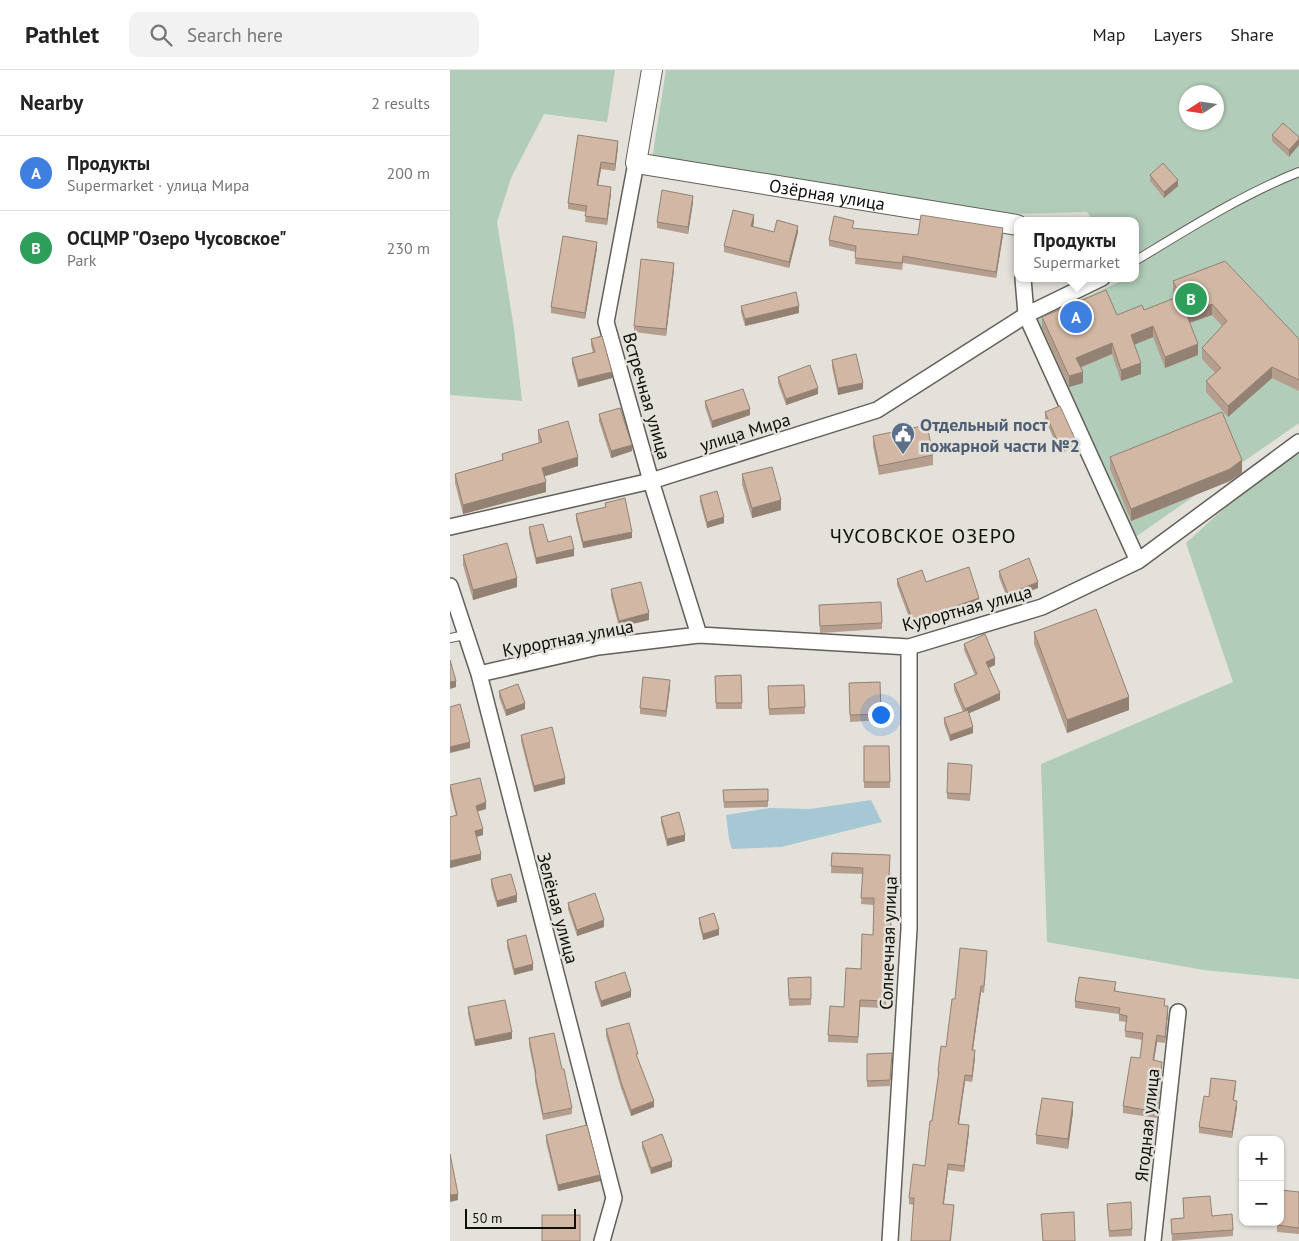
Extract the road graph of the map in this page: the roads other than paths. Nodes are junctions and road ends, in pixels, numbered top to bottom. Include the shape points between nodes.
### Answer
1 (652, 70) edge
2 (636, 163) junction
3 (1299, 172) edge
4 (1014, 225) edge
5 (1139, 259) edge
6 (1023, 282) edge
7 (1094, 282) edge
8 (1026, 315) junction
9 (1299, 442) edge
10 (651, 481) junction
11 (450, 527) edge
12 (1138, 561) junction
13 (450, 586) edge
14 (466, 635) junction
15 (698, 636) junction
16 (450, 638) edge
17 (909, 647) junction
18 (479, 674) junction
19 (1178, 1012) dead end
20 (602, 1241) edge
21 (890, 1241) edge
22 (1153, 1241) edge

1 - 2 street
2 - 4 street, Озёрная улица
2 - 10 street, Встречная улица via 606,322
3 - 5 lane via 1210,215
6 - 8 street
7 - 8 street, улица Мира
8 - 10 street, улица Мира via 877,410
8 - 12 street
9 - 12 street, Курортная улица
10 - 11 street, улица Мира
10 - 15 street, Встречная улица
12 - 17 street, Курортная улица via 1042,607
13 - 14 street, Зелёная улица
14 - 16 lane
14 - 18 street, Зелёная улица
15 - 17 street, Курортная улица
15 - 18 street, Курортная улица via 598,648
17 - 21 street, Солнечная улица via 909,929
18 - 20 street, Зелёная улица via 614,1198
19 - 22 street, Ягодная улица

